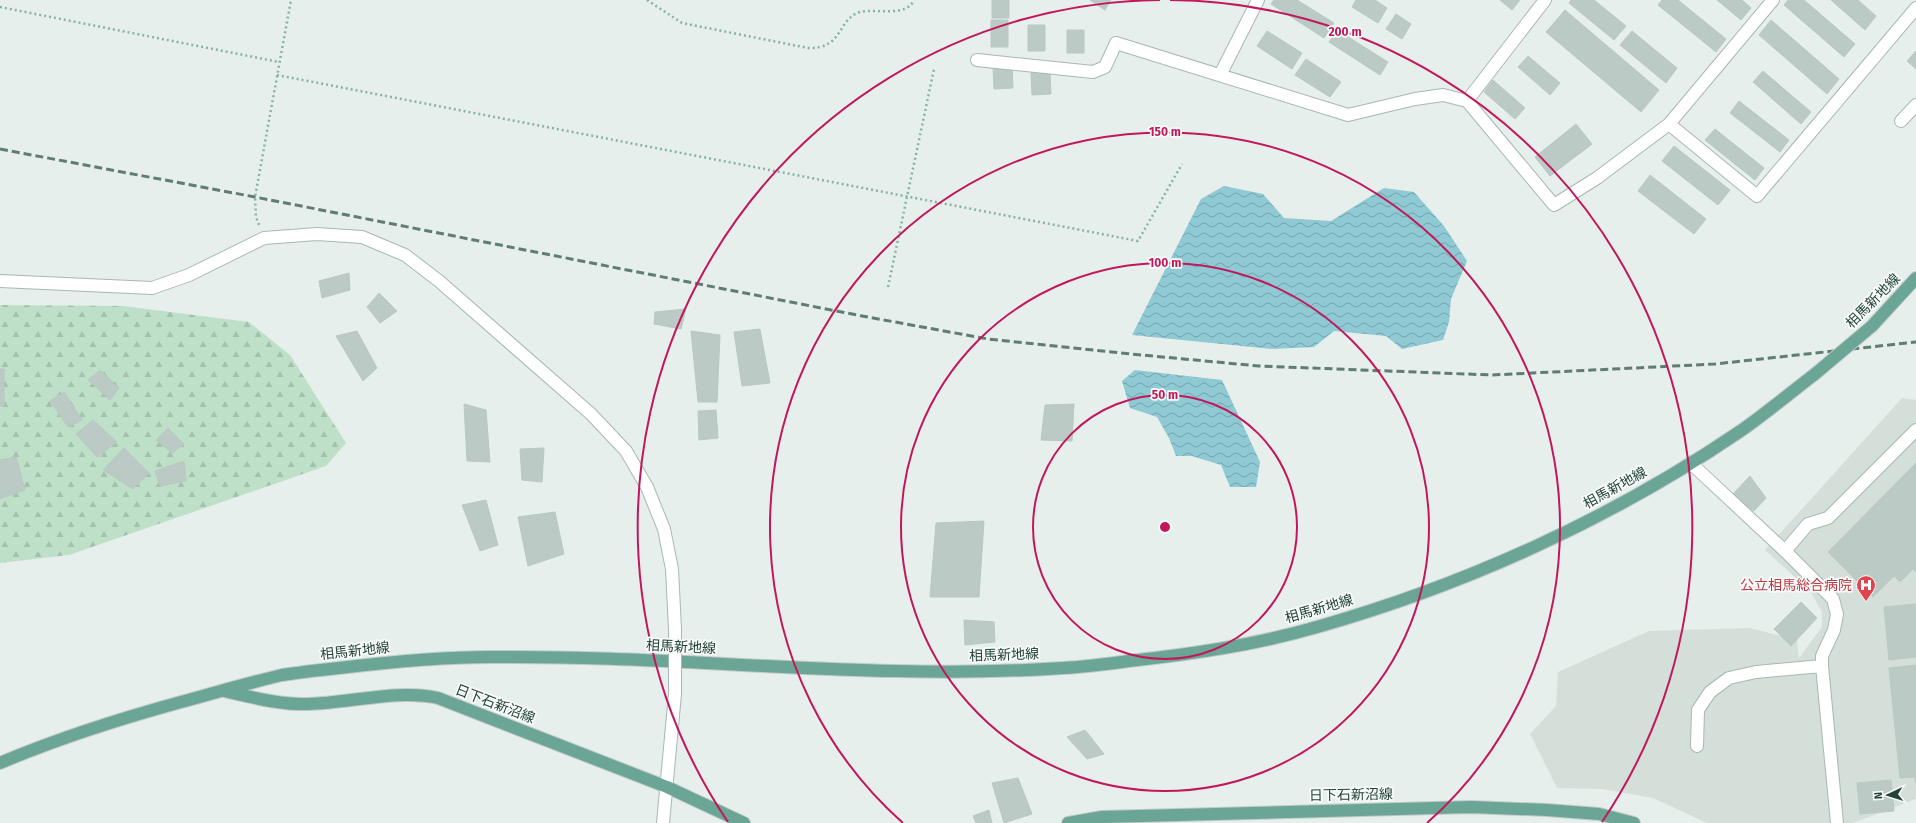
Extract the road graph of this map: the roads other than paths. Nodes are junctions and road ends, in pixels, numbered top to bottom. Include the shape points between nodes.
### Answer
1 (1258, 0) edge
2 (1544, 0) edge
3 (1773, 0) edge
4 (1916, 8) edge
5 (977, 60) dead end
6 (1220, 75) junction
7 (1467, 101) junction
8 (1916, 105) edge
9 (1901, 120) dead end
10 (1669, 124) junction
11 (1916, 278) edge
12 (0, 281) edge
13 (1916, 430) edge
14 (1688, 464) junction
15 (1785, 551) junction
16 (1822, 666) junction
17 (221, 691) junction
18 (1697, 746) dead end
19 (0, 763) edge
20 (666, 787) junction
21 (663, 823) edge
22 (744, 823) edge
23 (1068, 823) edge
24 (1634, 823) edge
25 (1837, 823) edge

1 - 6 street
2 - 7 street
3 - 10 street
4 - 10 street via 1757,196
5 - 6 street via 1093,72 1105,67 1116,43
6 - 7 street via 1348,116 1414,99 1443,95
7 - 10 street via 1554,205 1598,178
8 - 9 street
11 - 14 main road, 相馬新地線, bridge via 1872,326 1815,374 1742,430
12 - 20 street, bridge via 152,288 189,275 264,238 318,234 362,237 405,255 439,281 590,414 626,451 647,487 664,529 672,569 675,694
13 - 15 street via 1828,518 1808,524
14 - 15 street via 1696,468
14 - 17 main road, 相馬新地線 via 1612,508 1529,550 1421,593 1316,628 1245,645 1160,658 1065,668 970,672 743,666 603,658 487,657 385,662 293,674
15 - 16 street via 1833,599 1838,614 1822,656
16 - 18 street via 1756,672 1729,678 1710,692 1698,710
16 - 25 street
17 - 19 main road, 相馬新地線 via 118,720
17 - 20 main road, 日下石新沼線 via 269,701 307,704 405,695 438,698
20 - 21 street
20 - 22 main road, 日下石新沼線
23 - 24 main road, 日下石新沼線 via 1102,818 1471,807 1599,814

